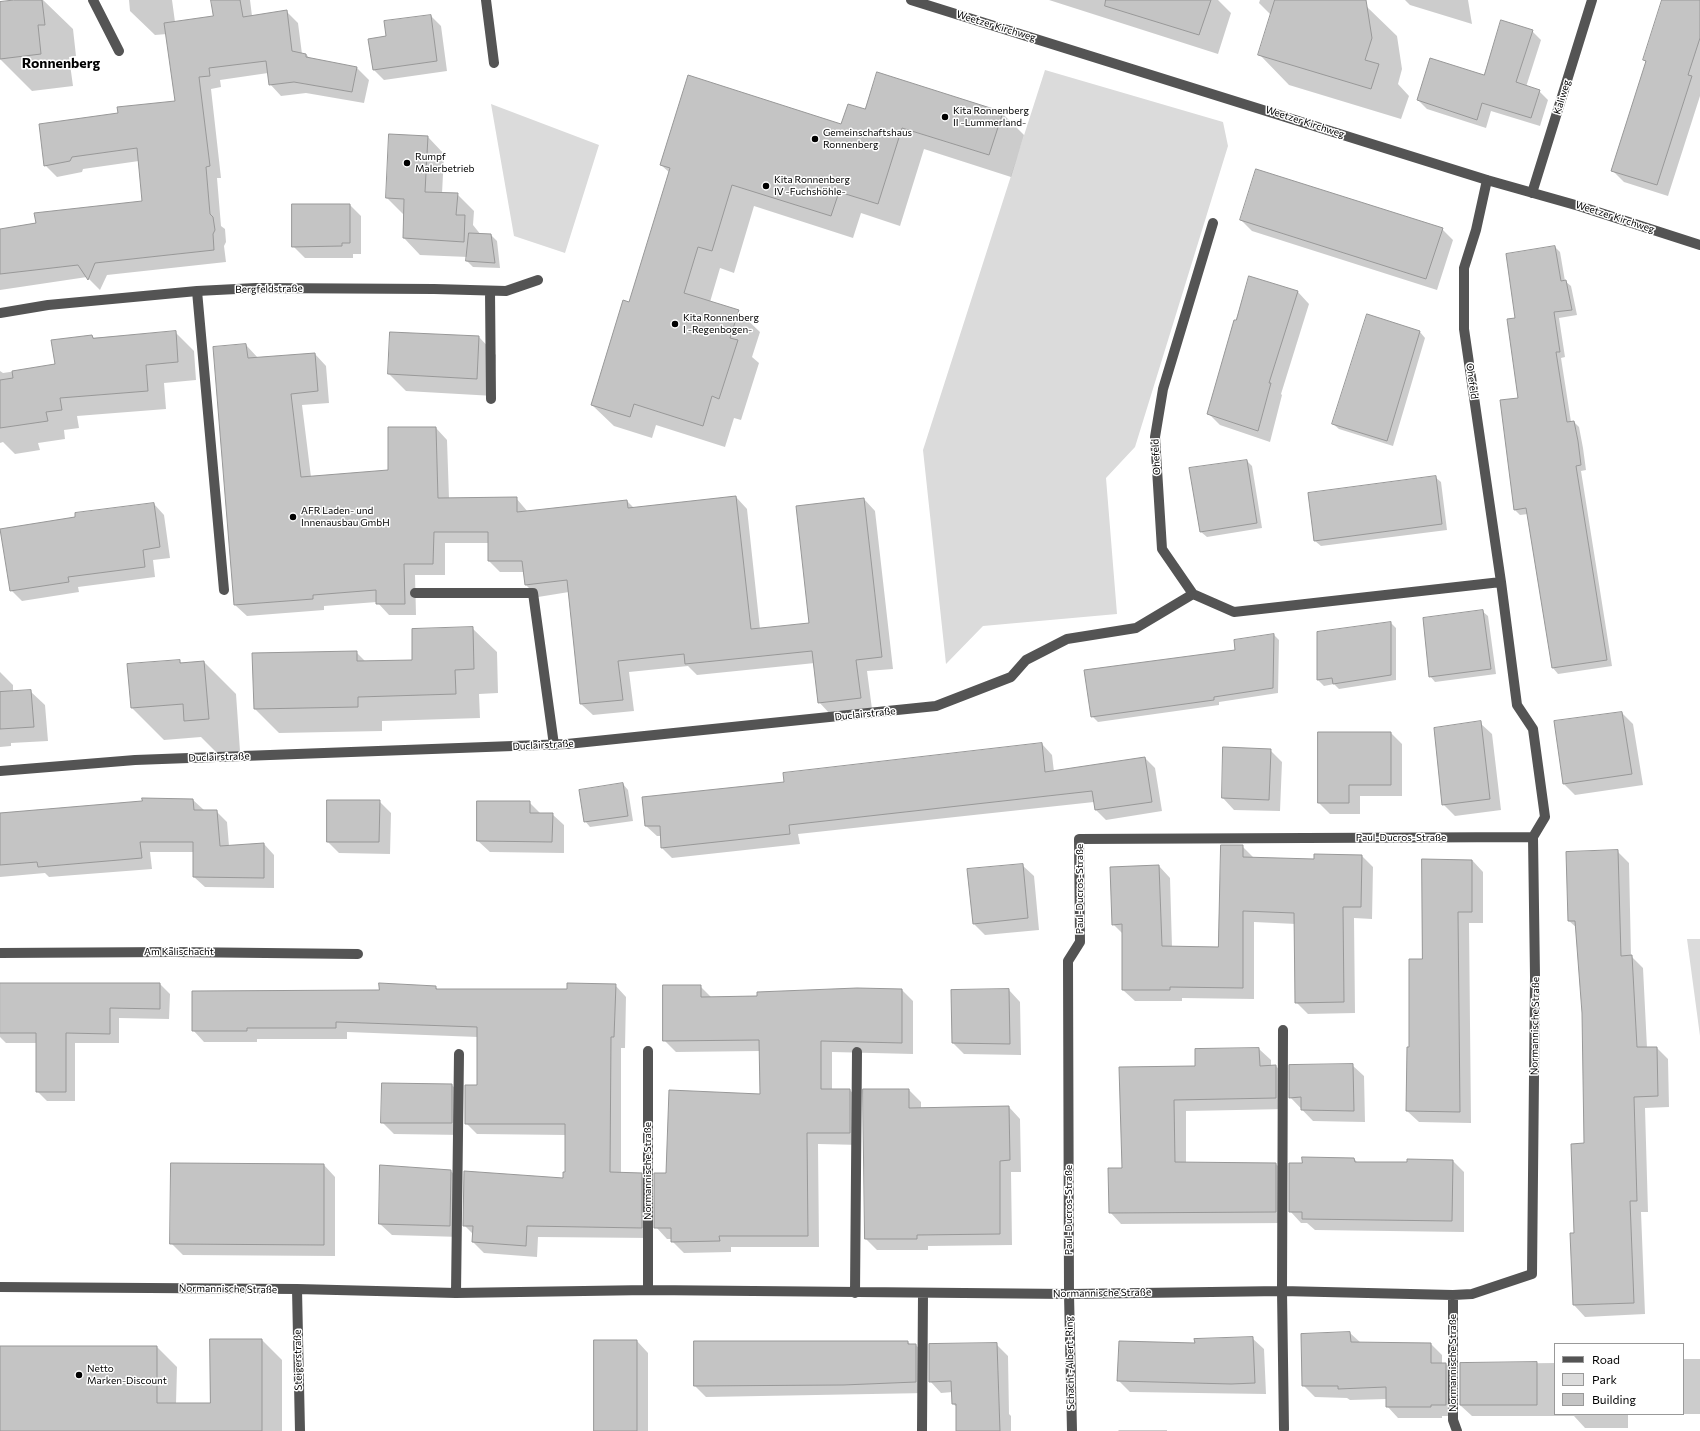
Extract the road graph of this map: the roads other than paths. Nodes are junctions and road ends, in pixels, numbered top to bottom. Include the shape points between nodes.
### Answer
1 (93, 0) edge
2 (486, 0) edge
3 (911, 0) edge
4 (1592, 0) edge
5 (119, 51) dead end
6 (494, 63) dead end
7 (1487, 180) junction
8 (1532, 193) junction
9 (1213, 223) dead end
10 (1700, 244) edge
11 (538, 280) dead end
12 (198, 291) junction
13 (490, 291) junction
14 (0, 313) edge
15 (491, 399) dead end
16 (1501, 582) junction
17 (224, 590) dead end
18 (415, 593) dead end
19 (1193, 594) junction
20 (554, 745) junction
21 (0, 771) edge
22 (1533, 837) junction
23 (0, 953) edge
24 (358, 954) dead end
25 (1283, 1030) dead end
26 (648, 1051) dead end
27 (857, 1052) dead end
28 (459, 1054) dead end
29 (0, 1287) edge
30 (297, 1289) junction
31 (648, 1290) junction
32 (1282, 1291) junction
33 (456, 1293) junction
34 (855, 1293) junction
35 (923, 1294) junction
36 (1069, 1294) junction
37 (1454, 1295) junction
38 (1284, 1429) dead end
39 (300, 1431) edge
40 (922, 1431) edge
41 (1072, 1431) edge
42 (1457, 1431) edge

1 - 5 street
2 - 6 street
3 - 7 street, Weetzer Kirchweg
4 - 8 street, Kaliweg
7 - 8 street, Weetzer Kirchweg
7 - 16 street, Ohefeld via 1476,230 1464,268 1464,329
8 - 10 street, Weetzer Kirchweg
9 - 19 street, Ohefeld via 1163,389 1155,437 1162,549
11 - 13 street, Bergfeldstraße via 506,291
12 - 13 street, Bergfeldstraße via 295,288
12 - 14 street, Bergfeldstraße
12 - 17 street
13 - 15 street
16 - 19 street via 1234,612
16 - 22 street, Ohefeld via 1517,705 1533,729 1545,817
18 - 20 street via 533,593
19 - 20 street, Duclairstraße via 1136,628 1066,639 1026,660 1011,677 936,706
20 - 21 street, Duclairstraße via 135,760
22 - 36 street, Paul-Ducros-Straße via 1079,839 1080,942 1068,961
22 - 37 street, Normannische Straße via 1535,977 1532,1274 1472,1294
23 - 24 street, Am Kalischacht
25 - 32 street
26 - 31 street, Normannische Straße
27 - 34 street
28 - 33 street
29 - 30 street, Normannische Straße
30 - 33 street, Normannische Straße
30 - 39 street, Steigerstraße
31 - 33 street, Normannische Straße
31 - 34 street, Normannische Straße
32 - 36 street, Normannische Straße
32 - 37 street, Normannische Straße
32 - 38 street
34 - 35 street, Normannische Straße
35 - 36 street, Normannische Straße
35 - 40 street
36 - 41 street, Schacht-Albert-Ring
37 - 42 street, Normannische Straße via 1453,1420

